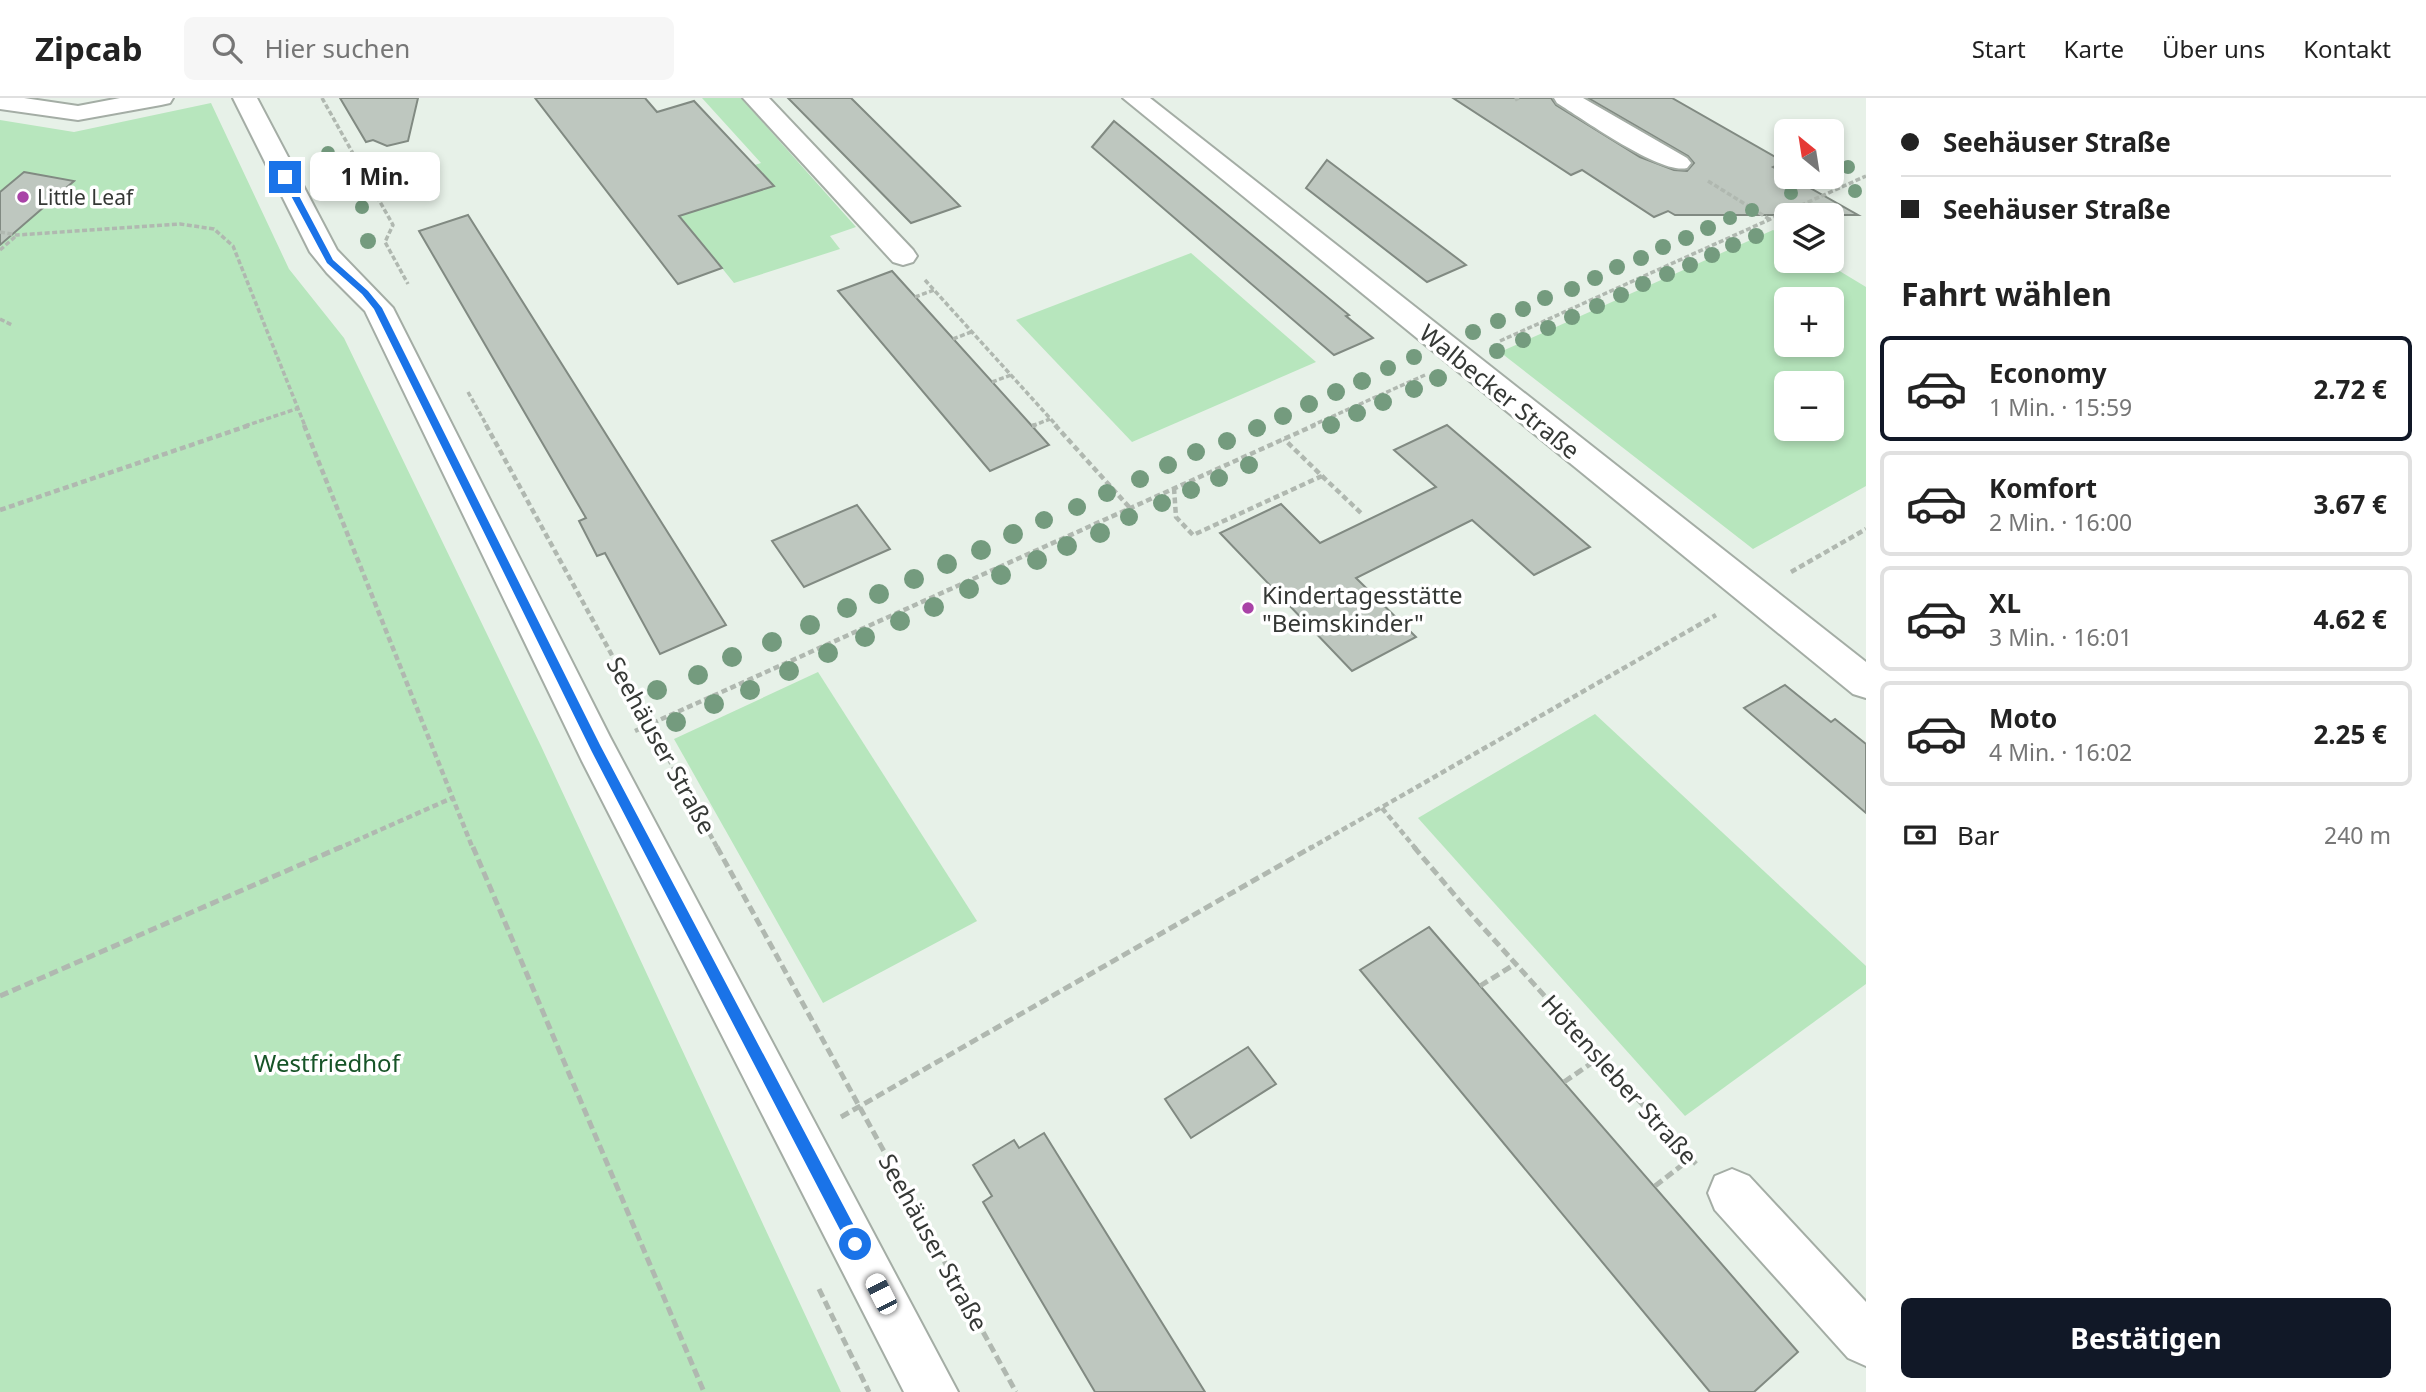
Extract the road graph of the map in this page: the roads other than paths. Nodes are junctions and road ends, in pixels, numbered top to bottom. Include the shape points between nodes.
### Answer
1 (161, 98) edge
2 (245, 98) edge
3 (755, 98) edge
4 (1135, 98) edge
5 (1566, 98) edge
6 (33, 102) edge
7 (4, 113) edge
8 (1678, 163) road end
9 (904, 256) road end
10 (1866, 683) edge
11 (1732, 1193) road end
12 (1866, 1340) edge
13 (932, 1392) edge

1 - 6 street via 81,113
2 - 13 street via 324,252 378,308 596,749
3 - 9 street
4 - 10 street, Walbecker Straße
5 - 8 street
6 - 7 street
11 - 12 street

